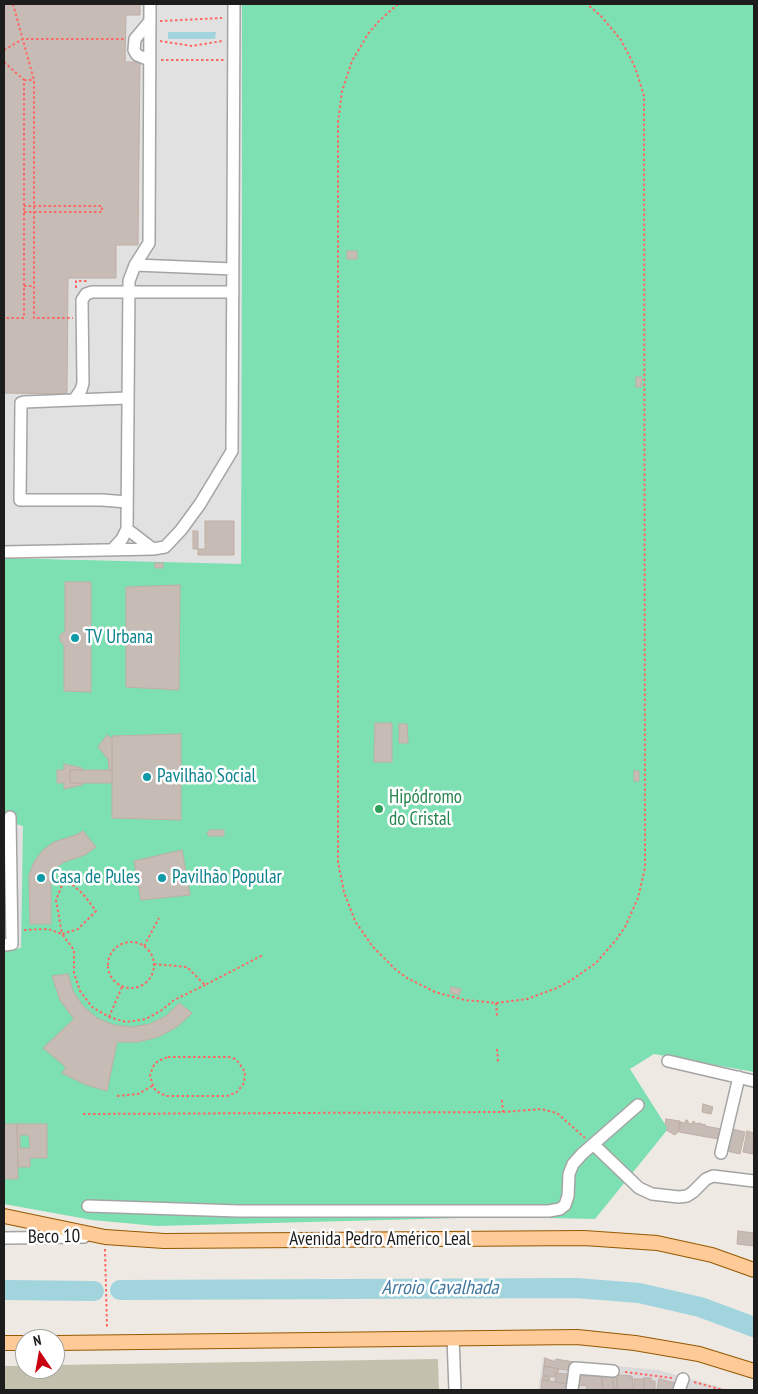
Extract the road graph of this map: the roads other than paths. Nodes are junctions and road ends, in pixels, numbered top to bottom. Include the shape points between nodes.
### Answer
1 (150, 4) edge
2 (234, 4) edge
3 (150, 21) junction
4 (150, 60) junction
5 (135, 265) junction
6 (233, 269) junction
7 (128, 292) junction
8 (233, 292) junction
9 (127, 398) junction
10 (74, 400) junction
11 (127, 502) junction
12 (127, 528) junction
13 (153, 549) junction
14 (112, 550) junction
15 (4, 552) edge
16 (10, 817) dead end
17 (4, 945) edge
18 (668, 1061) dead end
19 (739, 1078) junction
20 (754, 1081) edge
21 (638, 1105) dead end
22 (593, 1144) junction
23 (721, 1153) dead end
24 (754, 1181) edge
25 (88, 1206) dead end
26 (4, 1216) edge
27 (105, 1236) junction
28 (4, 1238) edge
29 (754, 1270) edge
30 (453, 1338) junction
31 (65, 1343) edge
32 (612, 1371) road end
33 (754, 1371) edge
34 (455, 1390) edge
35 (572, 1390) edge

1 - 3 street
2 - 6 street
3 - 4 street
3 - 4 street via 135,38 134,50 137,55
4 - 5 street via 149,243
5 - 6 street
5 - 7 street via 128,281
6 - 8 street
7 - 8 street
7 - 9 street
7 - 10 street via 92,292 82,300 83,383
8 - 13 street via 232,451 181,530 165,547
9 - 10 street
9 - 11 street
10 - 11 street via 21,403 20,500
11 - 12 street
12 - 13 street
12 - 14 street
13 - 14 street
14 - 15 street
16 - 17 street via 12,944
18 - 19 street
19 - 20 street
19 - 23 street
21 - 22 street
22 - 24 street via 639,1188 652,1194 679,1197 693,1192 713,1176
22 - 25 street via 569,1174 566,1204 549,1211 238,1211
26 - 27 main road, Avenida Pedro Américo Leal
27 - 28 street, Beco 10
27 - 29 main road, Avenida Pedro Américo Leal via 164,1242 584,1238 657,1243 712,1255
30 - 31 main road
30 - 33 main road via 577,1337 635,1343 699,1354
30 - 34 street
32 - 35 street via 576,1368

